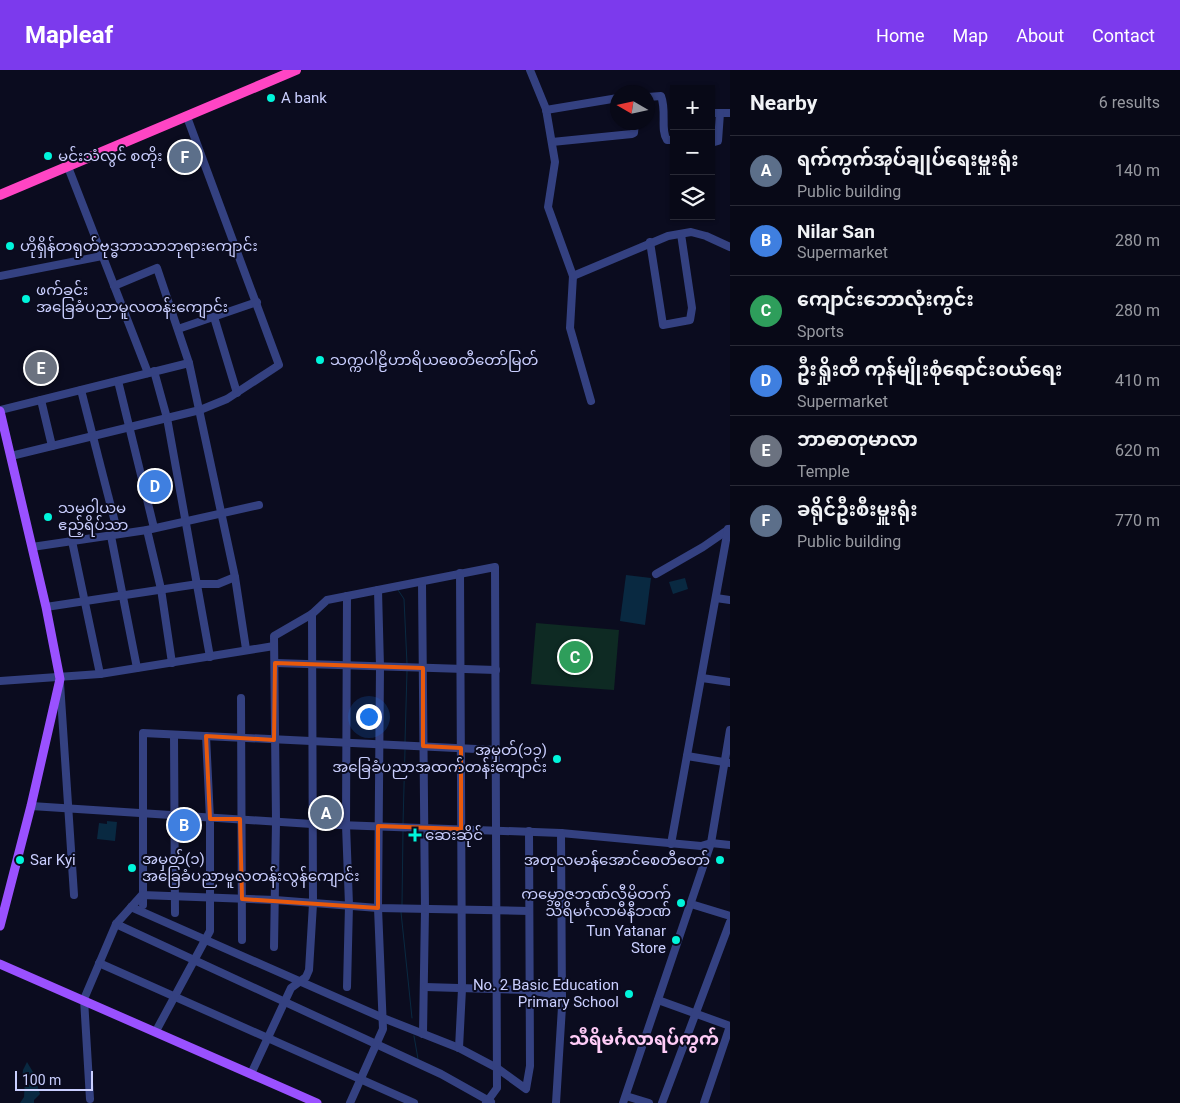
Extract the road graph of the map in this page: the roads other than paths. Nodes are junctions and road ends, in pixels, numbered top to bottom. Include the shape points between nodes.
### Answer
1 (296, 70) edge
2 (530, 70) edge
3 (655, 96) edge
4 (610, 99) edge
5 (546, 110) junction
6 (670, 111) edge
7 (715, 112) edge
8 (720, 113) junction
9 (730, 113) edge
10 (187, 117) junction
11 (634, 130) edge
12 (670, 140) edge
13 (552, 142) junction
14 (715, 142) edge
15 (68, 167) junction
16 (0, 195) edge
17 (681, 234) junction
18 (650, 242) junction
19 (730, 247) edge
20 (102, 256) junction
21 (0, 276) edge
22 (573, 276) junction
23 (114, 286) junction
24 (257, 302) junction
25 (214, 317) junction
26 (178, 329) junction
27 (189, 363) junction
28 (151, 372) junction
29 (118, 381) junction
30 (81, 390) junction
31 (237, 393) junction
32 (41, 400) junction
33 (591, 401) dead end
34 (0, 410) edge
35 (200, 410) junction
36 (166, 418) junction
37 (129, 428) junction
38 (93, 436) junction
39 (52, 446) junction
40 (11, 456) junction
41 (259, 506) dead end
42 (222, 515) junction
43 (186, 522) junction
44 (729, 528) edge
45 (151, 529) junction
46 (114, 535) junction
47 (72, 541) junction
48 (32, 548) junction
49 (460, 573) junction
50 (656, 574) dead end
51 (235, 577) junction
52 (422, 583) junction
53 (198, 584) junction
54 (161, 589) junction
55 (378, 590) junction
56 (122, 596) junction
57 (347, 596) junction
58 (716, 598) junction
59 (730, 600) edge
60 (84, 602) junction
61 (46, 607) junction
62 (312, 614) junction
63 (265, 646) junction
64 (274, 646) junction
65 (246, 649) junction
66 (210, 656) junction
67 (274, 660) junction
68 (172, 663) junction
69 (311, 665) junction
70 (348, 666) junction
71 (380, 667) junction
72 (138, 668) junction
73 (423, 668) junction
74 (461, 669) junction
75 (496, 670) junction
76 (100, 674) junction
77 (702, 678) junction
78 (60, 679) junction
79 (0, 682) edge
80 (730, 682) edge
81 (242, 698) dead end
82 (730, 730) edge
83 (174, 734) junction
84 (206, 736) junction
85 (241, 738) junction
86 (274, 740) junction
87 (311, 742) junction
88 (348, 743) junction
89 (378, 745) junction
90 (423, 746) junction
91 (461, 748) junction
92 (497, 750) junction
93 (688, 756) junction
94 (727, 762) edge
95 (31, 806) junction
96 (68, 809) junction
97 (143, 814) junction
98 (176, 817) junction
99 (210, 819) junction
100 (240, 819) junction
101 (276, 821) junction
102 (312, 824) junction
103 (346, 825) junction
104 (378, 826) junction
105 (424, 829) junction
106 (461, 829) junction
107 (498, 830) junction
108 (529, 831) junction
109 (561, 833) junction
110 (711, 843) junction
111 (671, 844) junction
112 (730, 845) edge
113 (74, 895) dead end
114 (142, 895) junction
115 (175, 896) junction
116 (210, 898) junction
117 (242, 899) junction
118 (275, 900) junction
119 (312, 904) junction
120 (692, 904) junction
121 (143, 905) dead end
122 (349, 905) junction
123 (131, 908) junction
124 (378, 908) junction
125 (461, 908) junction
126 (425, 909) junction
127 (497, 910) junction
128 (529, 911) junction
129 (175, 913) dead end
130 (730, 916) edge
131 (730, 922) edge
132 (116, 924) junction
133 (0, 926) edge
134 (204, 940) junction
135 (242, 940) dead end
136 (274, 947) dead end
137 (193, 960) junction
138 (99, 963) junction
139 (0, 964) edge
140 (299, 981) junction
141 (347, 987) dead end
142 (424, 987) junction
143 (462, 989) junction
144 (497, 990) junction
145 (529, 990) junction
146 (173, 996) junction
147 (562, 996) junction
148 (84, 999) junction
149 (658, 1000) junction
150 (285, 1002) junction
151 (697, 1014) junction
152 (383, 1018) junction
153 (730, 1026) edge
154 (156, 1031) junction
155 (423, 1034) junction
156 (268, 1037) junction
157 (375, 1044) junction
158 (459, 1048) junction
159 (497, 1068) junction
160 (251, 1074) junction
161 (362, 1078) junction
162 (90, 1099) dead end
163 (625, 1099) edge
164 (489, 1102) edge
165 (317, 1103) edge
166 (350, 1103) edge
167 (414, 1103) edge
168 (556, 1103) edge
169 (648, 1103) edge
170 (662, 1103) edge
171 (704, 1103) edge

1 - 10 highway
2 - 5 street
3 - 6 street via 661,96
4 - 5 street
5 - 13 street
6 - 12 street via 664,136
7 - 8 street
8 - 9 street
8 - 14 street via 718,141
10 - 15 highway
10 - 24 street
11 - 13 street via 632,134
13 - 22 street via 556,162 548,207
15 - 16 highway
15 - 20 street
17 - 18 street
17 - 18 street via 692,308 690,320 663,325
17 - 19 street via 691,232
18 - 22 street
20 - 21 street
20 - 23 street
22 - 33 street via 570,328
23 - 26 street via 157,268
23 - 28 street
24 - 25 street
24 - 31 street via 279,365
25 - 26 street
25 - 31 street
26 - 27 street
27 - 28 street
27 - 35 street
28 - 29 street
28 - 36 street
29 - 30 street
29 - 37 street
30 - 32 street
30 - 38 street
31 - 35 street
32 - 34 street
32 - 39 street
34 - 40 main road
35 - 36 street
35 - 42 street
36 - 37 street
36 - 43 street
37 - 38 street
37 - 45 street
38 - 39 street
38 - 46 street
39 - 40 street
40 - 48 main road
41 - 42 street
42 - 43 street
42 - 51 street
43 - 45 street
43 - 53 street
44 - 50 street
44 - 58 street
45 - 46 street
45 - 54 street
46 - 47 street
46 - 56 street
47 - 48 street
47 - 60 street
48 - 61 main road
49 - 52 street
49 - 74 street
49 - 75 street via 495,567
51 - 53 street via 218,584
51 - 65 street
52 - 55 street
52 - 73 street
53 - 54 street
53 - 66 street
54 - 56 street
54 - 68 street
55 - 57 street
55 - 71 street
56 - 60 street
56 - 72 street
57 - 62 street via 327,600
57 - 70 street
58 - 59 street
58 - 77 street
60 - 61 street
60 - 76 street
61 - 78 main road
62 - 64 street via 274,636
62 - 69 street
63 - 64 street
63 - 65 street
63 - 67 street
64 - 67 street
65 - 66 street
66 - 68 street
67 - 69 street
67 - 86 street
68 - 72 street
69 - 70 street
69 - 87 street
70 - 71 street
70 - 88 street
71 - 73 street
71 - 89 street
72 - 76 street
73 - 74 street
73 - 90 street
74 - 75 street
74 - 91 street
75 - 92 street
76 - 78 street
77 - 80 street
77 - 93 street
78 - 79 street
78 - 95 main road
78 - 96 street
81 - 85 street
82 - 94 street
83 - 84 street
83 - 97 street via 142,734
83 - 98 street
84 - 85 street
84 - 99 street
85 - 86 street
85 - 100 street
86 - 87 street
86 - 101 street
87 - 88 street
87 - 102 street
88 - 89 street
88 - 103 street
89 - 90 street
89 - 104 street
90 - 91 street
90 - 105 street
91 - 92 street
91 - 106 street
92 - 107 street
93 - 94 street
93 - 111 street
94 - 110 street
95 - 96 street
95 - 133 main road
96 - 97 street
96 - 113 street
97 - 98 street
97 - 114 street
98 - 99 street
98 - 115 street
99 - 100 street
99 - 116 street
100 - 101 street
100 - 117 street
101 - 102 street
101 - 118 street
102 - 103 street
102 - 119 street
103 - 104 street
103 - 122 street
104 - 105 street
104 - 124 street
105 - 106 street
105 - 126 street
106 - 107 street
106 - 125 street
107 - 108 street
107 - 127 street
108 - 109 street
108 - 128 street
109 - 111 street
109 - 147 street
110 - 111 street via 701,846
110 - 112 street
110 - 120 street
114 - 115 street
114 - 121 street
114 - 123 street
115 - 116 street
115 - 129 street
116 - 117 street
116 - 134 street via 210,931
117 - 118 street
117 - 135 street
118 - 119 street
118 - 136 street
119 - 122 street
119 - 140 street via 309,970
120 - 130 street
120 - 149 street
122 - 124 street
122 - 141 street
123 - 132 street
123 - 134 street
124 - 126 street
124 - 152 street
125 - 126 street
125 - 127 street
125 - 143 street
126 - 142 street
127 - 128 street
127 - 144 street
128 - 145 street
131 - 151 street
132 - 137 street
132 - 138 street
134 - 137 street
134 - 140 street
137 - 146 street
137 - 150 street
138 - 146 street
138 - 148 street
139 - 148 main road
140 - 150 street via 291,988
140 - 152 street
142 - 143 street
142 - 155 street
143 - 144 street
143 - 158 street
144 - 145 street
144 - 159 street
145 - 147 street
145 - 159 street via 528,1088
146 - 154 street
146 - 156 street
147 - 168 street
148 - 154 main road
148 - 162 street
149 - 151 street
149 - 163 street
150 - 156 street
150 - 157 street
151 - 153 street
151 - 170 street
152 - 155 street
152 - 157 street
153 - 171 street
154 - 160 main road
155 - 158 street
156 - 160 street
156 - 161 street
157 - 161 street
157 - 164 street via 441,1074
158 - 159 street
159 - 164 street via 497,1088
160 - 165 main road
161 - 166 street
161 - 167 street
163 - 169 street

